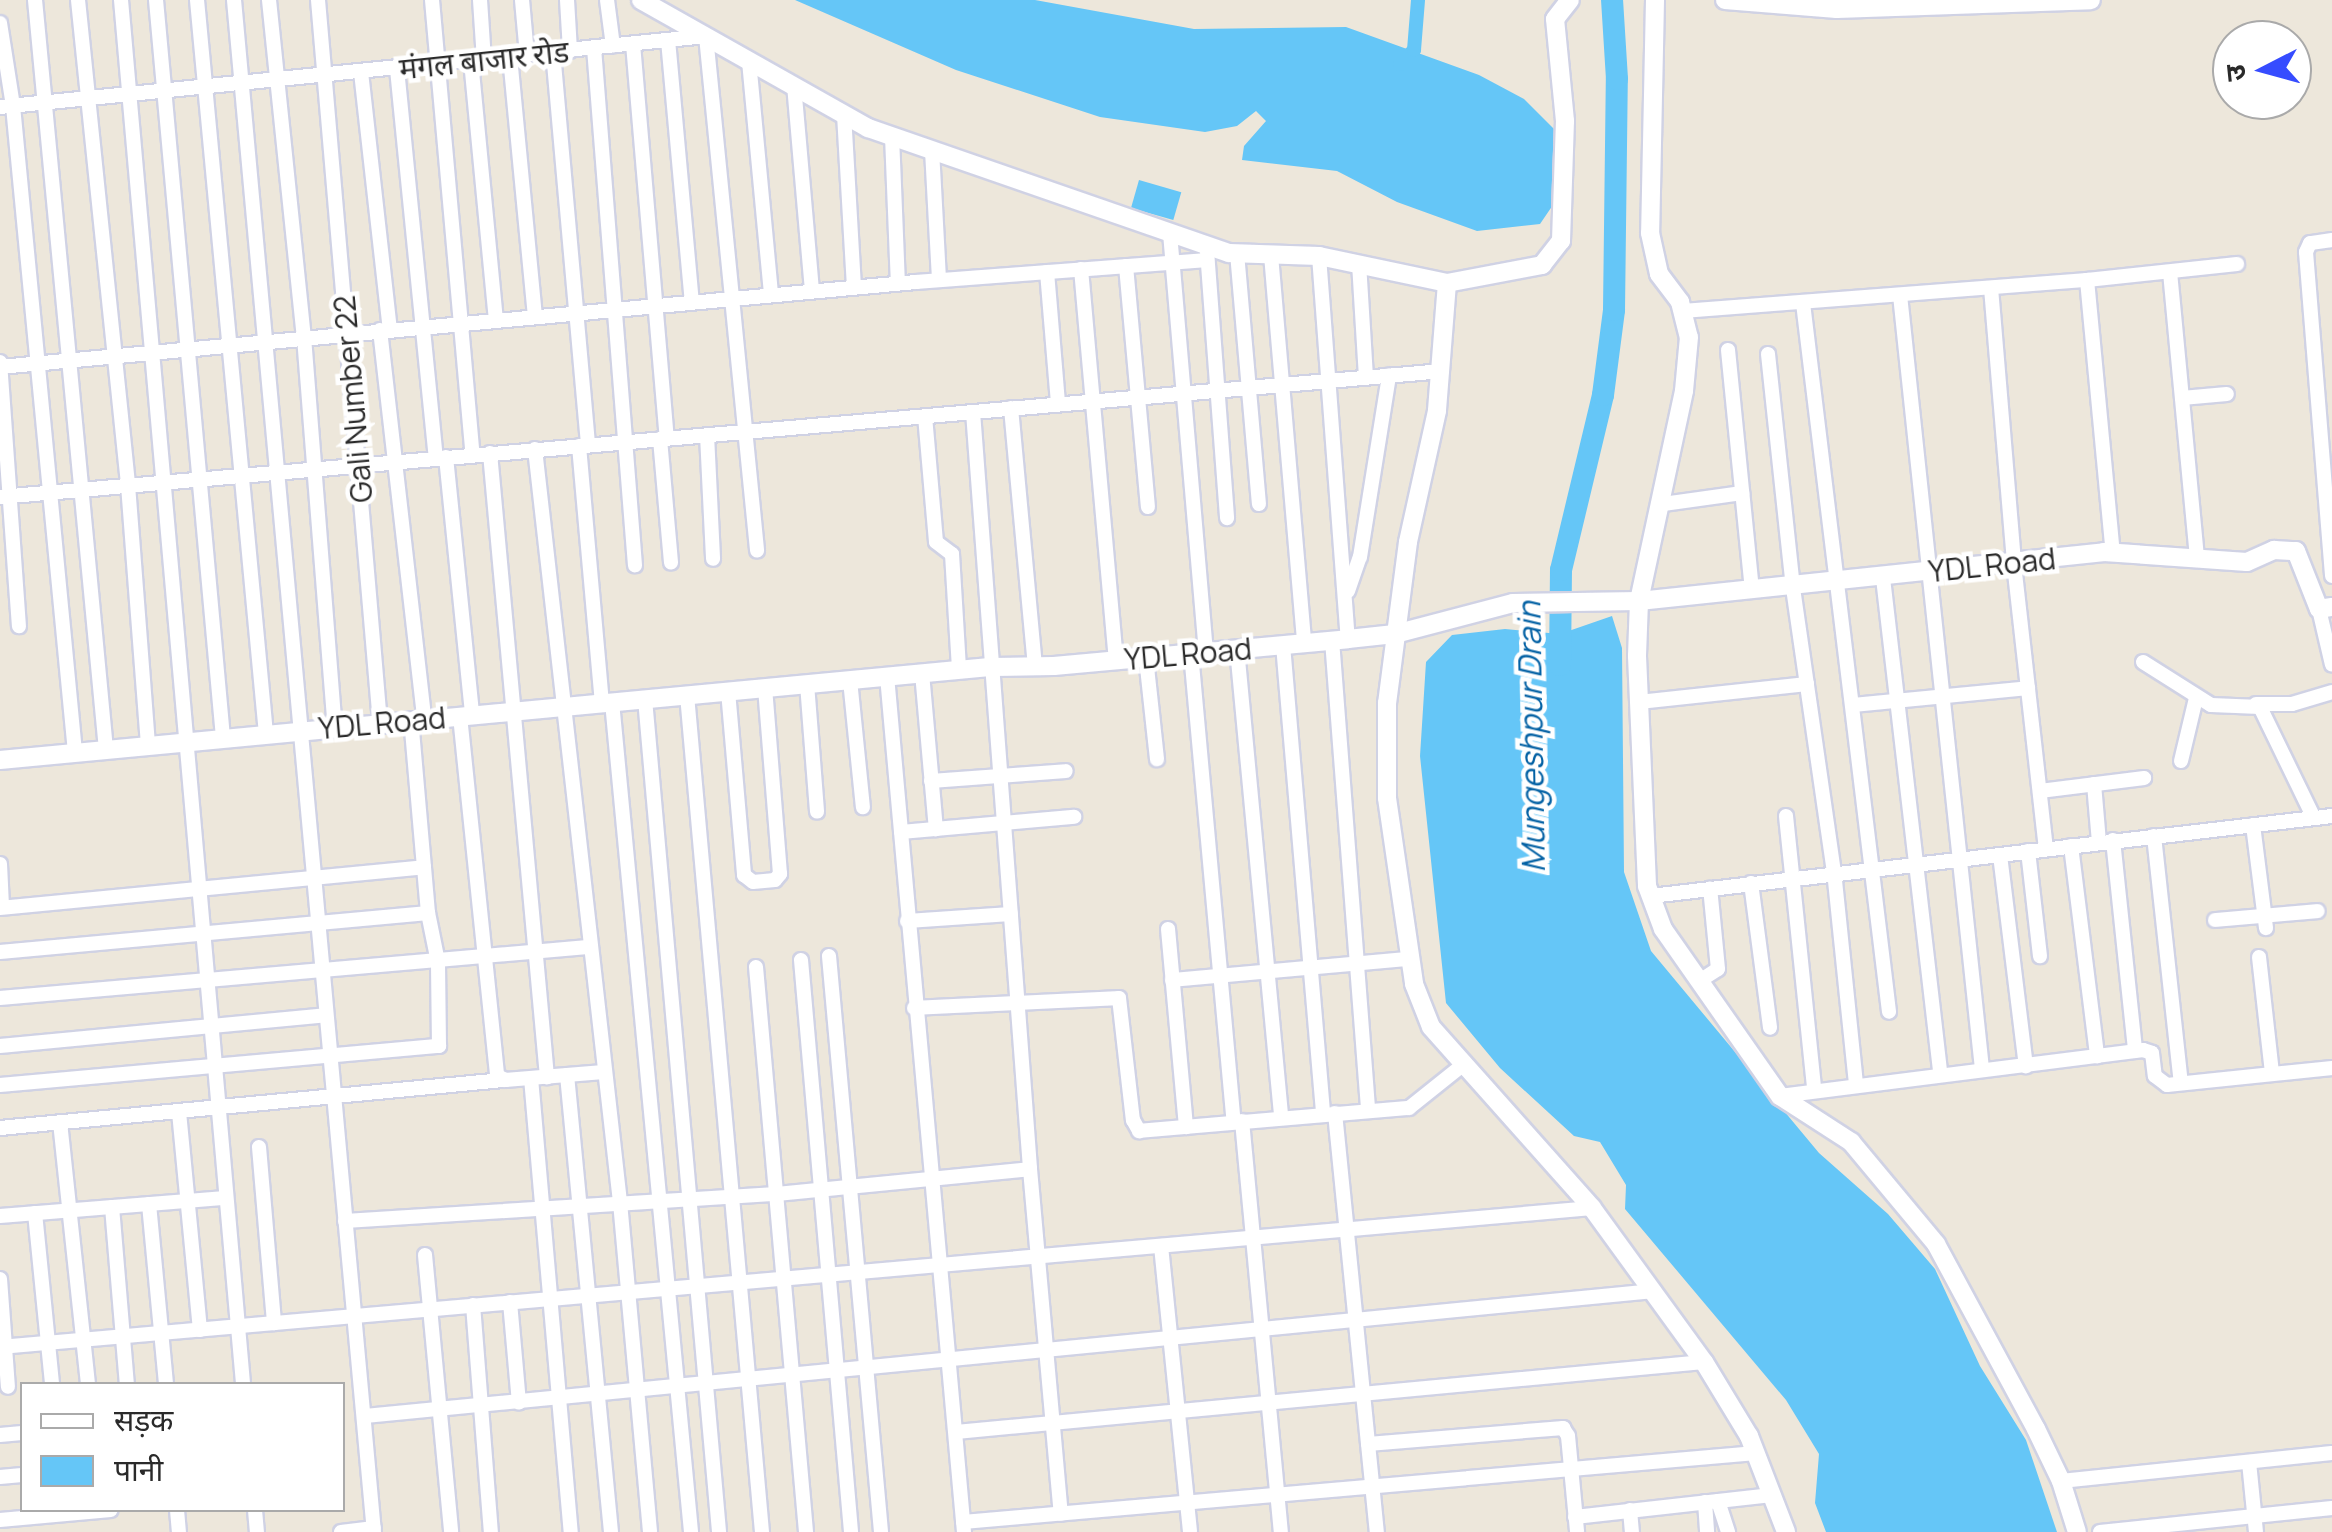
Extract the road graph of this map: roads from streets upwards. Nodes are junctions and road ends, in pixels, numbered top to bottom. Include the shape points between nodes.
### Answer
1 (36, 0) edge
2 (78, 0) edge
3 (121, 0) edge
4 (156, 0) edge
5 (198, 0) edge
6 (234, 0) edge
7 (269, 0) edge
8 (318, 0) edge
9 (432, 0) edge
10 (480, 0) edge
11 (522, 0) edge
12 (567, 0) edge
13 (607, 0) edge
14 (641, 0) edge
15 (1570, 0) edge
16 (1655, 0) edge
17 (1724, 0) edge
18 (2091, 0) edge
19 (0, 22) edge
20 (706, 36) junction
21 (668, 40) junction
22 (633, 44) junction
23 (613, 46) junction
24 (594, 48) junction
25 (570, 50) junction
26 (553, 52) junction
27 (527, 55) junction
28 (510, 57) junction
29 (478, 60) junction
30 (749, 61) junction
31 (438, 65) junction
32 (397, 69) junction
33 (361, 72) junction
34 (324, 75) junction
35 (276, 80) junction
36 (241, 84) junction
37 (794, 86) junction
38 (205, 87) junction
39 (163, 91) junction
40 (132, 94) junction
41 (88, 98) junction
42 (47, 102) junction
43 (6, 106) edge
44 (844, 114) junction
45 (892, 136) junction
46 (932, 150) junction
47 (1170, 233) junction
48 (2332, 240) edge
49 (1207, 253) junction
50 (1237, 253) junction
51 (1272, 254) junction
52 (1319, 256) junction
53 (1172, 262) junction
54 (1360, 263) junction
55 (2237, 264) dead end
56 (1126, 266) junction
57 (1081, 269) junction
58 (1048, 272) junction
59 (2170, 272) junction
60 (939, 280) junction
61 (2086, 280) junction
62 (1447, 282) junction
63 (898, 283) junction
64 (854, 287) junction
65 (1991, 288) junction
66 (812, 291) junction
67 (771, 294) junction
68 (1900, 295) junction
69 (734, 298) junction
70 (692, 302) junction
71 (1803, 302) junction
72 (656, 305) junction
73 (614, 309) junction
74 (1684, 311) junction
75 (575, 312) junction
76 (535, 316) junction
77 (496, 320) junction
78 (462, 322) junction
79 (424, 326) junction
80 (385, 329) junction
81 (348, 333) junction
82 (304, 336) junction
83 (267, 340) junction
84 (232, 344) junction
85 (188, 348) junction
86 (1728, 350) dead end
87 (154, 352) junction
88 (1768, 354) dead end
89 (115, 355) junction
90 (73, 359) junction
91 (36, 364) junction
92 (0, 365) edge
93 (2332, 369) edge
94 (2314, 370) junction
95 (1442, 372) junction
96 (1389, 376) junction
97 (1366, 377) junction
98 (1329, 381) junction
99 (1283, 385) junction
100 (1249, 388) junction
101 (1217, 391) junction
102 (1181, 394) junction
103 (2227, 394) dead end
104 (1136, 398) junction
105 (2182, 398) junction
106 (1094, 401) junction
107 (1058, 404) junction
108 (1012, 408) junction
109 (973, 412) junction
110 (925, 416) junction
111 (745, 431) junction
112 (707, 434) junction
113 (664, 438) junction
114 (625, 442) junction
115 (584, 445) junction
116 (535, 449) junction
117 (490, 453) junction
118 (473, 454) junction
119 (441, 458) junction
120 (2327, 459) edge
121 (393, 462) junction
122 (358, 464) junction
123 (314, 468) junction
124 (280, 471) junction
125 (244, 474) junction
126 (200, 478) junction
127 (162, 482) junction
128 (128, 485) junction
129 (84, 490) junction
130 (50, 492) junction
131 (1742, 493) junction
132 (5, 497) edge
133 (1258, 504) dead end
134 (1663, 504) junction
135 (1148, 507) dead end
136 (1227, 518) dead end
137 (758, 550) dead end
138 (2113, 553) junction
139 (713, 560) dead end
140 (2197, 560) junction
141 (671, 564) dead end
142 (2014, 564) junction
143 (634, 565) dead end
144 (1927, 572) junction
145 (2332, 576) edge
146 (1883, 578) junction
147 (1838, 584) junction
148 (1792, 588) junction
149 (1752, 591) junction
150 (1346, 596) junction
151 (1640, 601) junction
152 (2326, 608) edge
153 (19, 626) dead end
154 (1395, 634) junction
155 (1340, 640) junction
156 (1304, 643) junction
157 (1283, 645) junction
158 (1237, 649) junction
159 (1198, 653) junction
160 (1146, 658) junction
161 (1116, 661) junction
162 (2143, 662) dead end
163 (2332, 665) edge
164 (1035, 666) junction
165 (990, 667) junction
166 (959, 670) junction
167 (922, 673) junction
168 (887, 676) junction
169 (850, 680) junction
170 (806, 684) junction
171 (1806, 684) junction
172 (765, 688) junction
173 (2028, 688) junction
174 (728, 691) junction
175 (2332, 692) edge
176 (687, 695) junction
177 (1940, 696) junction
178 (2196, 698) junction
179 (645, 699) junction
180 (1898, 700) junction
181 (607, 702) junction
182 (1639, 702) junction
183 (2256, 704) junction
184 (1853, 705) junction
185 (560, 706) junction
186 (514, 711) junction
187 (466, 715) junction
188 (418, 720) junction
189 (380, 724) junction
190 (335, 728) junction
191 (300, 731) junction
192 (266, 734) junction
193 (223, 738) junction
194 (187, 742) junction
195 (148, 746) junction
196 (106, 750) junction
197 (75, 752) junction
198 (1157, 759) dead end
199 (0, 760) edge
200 (2181, 761) dead end
201 (1066, 771) dead end
202 (1000, 776) junction
203 (2144, 778) dead end
204 (932, 781) junction
205 (2094, 784) junction
206 (2040, 791) junction
207 (862, 807) dead end
208 (817, 812) dead end
209 (1786, 816) dead end
210 (2332, 816) edge
211 (1074, 817) dead end
212 (2314, 818) junction
213 (1004, 823) junction
214 (2253, 825) junction
215 (936, 829) junction
216 (901, 832) junction
217 (2154, 836) junction
218 (2106, 841) junction
219 (2071, 846) junction
220 (2046, 849) junction
221 (2028, 851) junction
222 (2000, 856) junction
223 (1958, 860) junction
224 (1918, 863) junction
225 (0, 864) edge
226 (424, 867) junction
227 (1873, 867) junction
228 (1834, 871) junction
229 (1792, 878) junction
230 (314, 880) junction
231 (1750, 883) junction
232 (198, 888) junction
233 (1710, 888) junction
234 (1650, 896) junction
235 (1, 907) edge
236 (2318, 912) dead end
237 (428, 913) junction
238 (1011, 914) junction
239 (317, 920) junction
240 (907, 920) junction
241 (2215, 920) dead end
242 (2265, 922) junction
243 (1168, 929) dead end
244 (201, 935) junction
245 (588, 947) junction
246 (535, 951) junction
247 (0, 952) edge
248 (486, 956) junction
249 (829, 956) dead end
250 (2040, 956) dead end
251 (2259, 957) dead end
252 (1408, 959) junction
253 (801, 960) dead end
254 (438, 962) junction
255 (1356, 965) junction
256 (756, 967) dead end
257 (322, 968) junction
258 (1309, 970) junction
259 (1267, 974) junction
260 (1221, 976) junction
261 (205, 979) junction
262 (1172, 980) junction
263 (1701, 980) junction
264 (0, 998) edge
265 (1018, 1004) junction
266 (914, 1008) junction
267 (1889, 1012) dead end
268 (326, 1014) junction
269 (210, 1026) junction
270 (1770, 1028) dead end
271 (0, 1046) edge
272 (2135, 1051) junction
273 (2097, 1056) junction
274 (330, 1057) junction
275 (1464, 1064) junction
276 (213, 1065) junction
277 (2026, 1066) junction
278 (2332, 1068) edge
279 (1982, 1069) junction
280 (603, 1072) junction
281 (2272, 1073) junction
282 (1940, 1074) junction
283 (567, 1075) junction
284 (547, 1077) junction
285 (531, 1078) junction
286 (504, 1080) junction
287 (2181, 1083) junction
288 (1856, 1084) junction
289 (0, 1086) edge
290 (1814, 1089) junction
291 (1780, 1096) junction
292 (334, 1098) junction
293 (217, 1109) junction
294 (1368, 1111) junction
295 (180, 1112) junction
296 (1329, 1114) junction
297 (1280, 1118) junction
298 (60, 1122) junction
299 (1238, 1122) junction
300 (1186, 1126) junction
301 (0, 1128) edge
302 (259, 1148) dead end
303 (1030, 1170) junction
304 (932, 1180) junction
305 (849, 1189) junction
306 (819, 1190) junction
307 (776, 1194) junction
308 (688, 1197) junction
309 (732, 1197) junction
310 (226, 1198) junction
311 (660, 1199) junction
312 (188, 1201) junction
313 (620, 1202) junction
314 (149, 1204) junction
315 (581, 1206) junction
316 (112, 1207) junction
317 (1592, 1208) junction
318 (542, 1209) junction
319 (70, 1210) junction
320 (35, 1213) junction
321 (0, 1216) edge
322 (345, 1221) junction
323 (1348, 1230) junction
324 (1254, 1238) junction
325 (1161, 1246) junction
326 (426, 1254) dead end
327 (1037, 1257) junction
328 (940, 1266) junction
329 (857, 1271) junction
330 (826, 1274) junction
331 (784, 1277) junction
332 (0, 1279) edge
333 (740, 1282) junction
334 (696, 1285) junction
335 (670, 1288) junction
336 (628, 1291) junction
337 (1654, 1291) junction
338 (590, 1295) junction
339 (550, 1299) junction
340 (510, 1302) junction
341 (473, 1305) junction
342 (432, 1309) junction
343 (356, 1315) junction
344 (1357, 1320) junction
345 (274, 1323) junction
346 (238, 1326) junction
347 (200, 1330) junction
348 (1261, 1330) junction
349 (162, 1333) junction
350 (123, 1336) junction
351 (1170, 1339) junction
352 (84, 1340) junction
353 (48, 1342) junction
354 (3, 1346) edge
355 (1045, 1351) junction
356 (950, 1361) junction
357 (1704, 1362) junction
358 (866, 1369) junction
359 (836, 1372) junction
360 (792, 1376) junction
361 (748, 1380) junction
362 (52, 1382) edge
363 (88, 1382) edge
364 (127, 1382) edge
365 (166, 1382) edge
366 (243, 1382) edge
367 (706, 1385) junction
368 (8, 1387) dead end
369 (678, 1387) junction
370 (637, 1392) junction
371 (1364, 1394) junction
372 (598, 1396) junction
373 (557, 1400) junction
374 (1268, 1403) junction
375 (519, 1404) junction
376 (481, 1406) junction
377 (440, 1410) junction
378 (1178, 1411) junction
379 (365, 1416) junction
380 (1052, 1423) junction
381 (956, 1432) junction
382 (1368, 1444) junction
383 (1756, 1452) junction
384 (2332, 1453) edge
385 (2249, 1462) junction
386 (1572, 1471) junction
387 (2061, 1481) junction
388 (1372, 1488) junction
389 (1772, 1495) junction
390 (1277, 1496) junction
391 (1711, 1501) junction
392 (1186, 1503) junction
393 (2332, 1508) edge
394 (1630, 1510) junction
395 (81, 1512) edge
396 (1061, 1514) junction
397 (2254, 1516) junction
398 (0, 1520) edge
399 (1576, 1524) edge
400 (964, 1527) edge
401 (374, 1530) edge
402 (341, 1532) edge
403 (451, 1532) edge
404 (491, 1532) edge
405 (571, 1532) edge
406 (612, 1532) edge
407 (650, 1532) edge
408 (691, 1532) edge
409 (719, 1532) edge
410 (762, 1532) edge
411 (806, 1532) edge
412 (851, 1532) edge
413 (881, 1532) edge
414 (1190, 1532) edge
415 (1281, 1532) edge
416 (1376, 1532) edge
417 (1632, 1532) edge
418 (1707, 1532) edge
419 (1728, 1532) edge
420 (1786, 1532) edge
421 (2076, 1532) edge
422 (2100, 1532) edge
423 (2256, 1532) edge

1 - 42 street
2 - 41 street
3 - 40 street
4 - 39 street
5 - 38 street
6 - 36 street
7 - 35 street
8 - 34 street, Gali Number 22
9 - 31 street
10 - 29 street
11 - 27 street
12 - 25 street
13 - 23 street
14 - 20 street
15 - 62 street via 1555,19 1564,110 1561,241 1542,265
16 - 74 street via 1650,233 1660,276
17 - 18 street via 1836,9
19 - 43 street
20 - 21 street, मंगल बाजार रोड
20 - 30 street
20 - 69 street
21 - 22 street, मंगल बाजार रोड
21 - 70 street
22 - 23 street, मंगल बाजार रोड
22 - 72 street
23 - 24 street, मंगल बाजार रोड
24 - 25 street, मंगल बाजार रोड
24 - 73 street
25 - 26 street, मंगल बाजार रोड
26 - 27 street, मंगल बाजार रोड
26 - 75 street
27 - 28 street, मंगल बाजार रोड
28 - 29 street, मंगल बाजार रोड
28 - 76 street
29 - 31 street, मंगल बाजार रोड
29 - 77 street
30 - 37 street
30 - 67 street
31 - 32 street, मंगल बाजार रोड
31 - 78 street
32 - 33 street, मंगल बाजार रोड
32 - 79 street
33 - 34 street, मंगल बाजार रोड
33 - 80 street
34 - 35 street, मंगल बाजार रोड
34 - 81 street, Gali Number 22
35 - 36 street, मंगल बाजार रोड
35 - 82 street
36 - 38 street, मंगल बाजार रोड
36 - 83 street
37 - 44 street
37 - 66 street
38 - 39 street, मंगल बाजार रोड
38 - 84 street
39 - 40 street, मंगल बाजार रोड
39 - 85 street
40 - 41 street, मंगल बाजार रोड
40 - 87 street
41 - 42 street, मंगल बाजार रोड
41 - 89 street
42 - 43 street, मंगल बाजार रोड
42 - 90 street
43 - 91 street
44 - 45 street
44 - 64 street
45 - 46 street
45 - 63 street
46 - 47 street
46 - 60 street
47 - 49 street
47 - 53 street
48 - 94 street via 2306,246
49 - 50 street
49 - 53 street
49 - 101 street
50 - 51 street
50 - 100 street
51 - 52 street
51 - 99 street
52 - 54 street
52 - 98 street
53 - 56 street
53 - 102 street
54 - 62 street
54 - 97 street
55 - 59 street
56 - 57 street
56 - 104 street
57 - 58 street
57 - 106 street
58 - 60 street
58 - 107 street
59 - 61 street
59 - 105 street
60 - 63 street
61 - 65 street
61 - 138 street
62 - 95 street
63 - 64 street
64 - 66 street
65 - 68 street
65 - 142 street
66 - 67 street
67 - 69 street
68 - 71 street
68 - 144 street
69 - 70 street
69 - 111 street
70 - 72 street
71 - 74 street
71 - 147 street
72 - 73 street
72 - 113 street
73 - 75 street
73 - 114 street
74 - 134 street via 1684,390
75 - 76 street
75 - 115 street
76 - 77 street
77 - 78 street
78 - 79 street
78 - 118 street
79 - 80 street
79 - 119 street
80 - 81 street
80 - 121 street
81 - 82 street
81 - 122 street, Gali Number 22
82 - 83 street
82 - 123 street
83 - 84 street
83 - 124 street
84 - 85 street
84 - 125 street
85 - 87 street
85 - 126 street
86 - 131 street
87 - 89 street
87 - 127 street
88 - 148 street
89 - 90 street
89 - 128 street
90 - 91 street
90 - 129 street
91 - 92 street
91 - 130 street
92 - 132 street
93 - 94 street
94 - 120 street
95 - 96 street
95 - 154 street
96 - 97 street
96 - 150 street via 1360,557
97 - 98 street
98 - 99 street
98 - 150 street
99 - 100 street
99 - 156 street
100 - 101 street
100 - 133 street
101 - 102 street
101 - 136 street
102 - 104 street
102 - 159 street
103 - 105 street
104 - 106 street
104 - 135 street
105 - 140 street
106 - 107 street
106 - 161 street
107 - 108 street
108 - 109 street
108 - 164 street
109 - 110 street
109 - 165 street
110 - 111 street
110 - 166 street via 936,542 952,554
111 - 112 street
111 - 137 street
112 - 113 street
112 - 139 street
113 - 114 street
113 - 141 street
114 - 115 street
114 - 143 street
115 - 116 street
115 - 181 street
116 - 117 street
116 - 185 street
117 - 118 street
117 - 186 street
118 - 119 street
119 - 121 street
119 - 187 street
120 - 145 street
121 - 122 street
121 - 188 street
122 - 123 street
122 - 189 street, Gali Number 22
123 - 124 street
123 - 190 street
124 - 125 street
124 - 191 street
125 - 126 street
125 - 192 street
126 - 127 street
126 - 193 street
127 - 128 street
127 - 194 street
128 - 129 street
128 - 195 street
129 - 130 street
129 - 196 street
130 - 132 street
130 - 197 street
131 - 134 street
131 - 149 street
132 - 153 street
134 - 151 street
138 - 140 street, YDL Road
138 - 142 street, YDL Road
140 - 152 street, YDL Road via 2247,562 2274,550 2296,551
142 - 144 street, YDL Road
142 - 173 street
144 - 146 street, YDL Road
144 - 177 street
146 - 147 street, YDL Road
146 - 180 street
147 - 148 street, YDL Road
147 - 184 street
148 - 149 street, YDL Road
148 - 171 street
149 - 151 street, YDL Road
150 - 155 street
151 - 154 street, YDL Road via 1536,601
151 - 182 street
152 - 163 street
154 - 155 street, YDL Road
154 - 252 street via 1386,785
155 - 156 street, YDL Road
155 - 255 street
156 - 157 street, YDL Road
157 - 158 street, YDL Road
157 - 258 street
158 - 159 street, YDL Road
158 - 259 street
159 - 160 street, YDL Road
159 - 260 street
160 - 161 street, YDL Road
160 - 198 street
161 - 164 street, YDL Road
162 - 178 street
164 - 165 street, YDL Road
165 - 166 street, YDL Road
165 - 202 street
166 - 167 street, YDL Road
167 - 168 street, YDL Road
167 - 204 street
168 - 169 street, YDL Road
168 - 216 street
169 - 170 street, YDL Road
169 - 207 street
170 - 172 street, YDL Road
170 - 208 street
171 - 182 street
171 - 228 street
172 - 174 street, YDL Road
172 - 174 street via 780,874 753,882 744,874
173 - 177 street
173 - 206 street
174 - 176 street, YDL Road
175 - 183 street via 2292,704
176 - 179 street, YDL Road
176 - 309 street
177 - 180 street
177 - 223 street
178 - 183 street
178 - 200 street
179 - 181 street, YDL Road
179 - 308 street
180 - 184 street
180 - 224 street
181 - 185 street, YDL Road
181 - 311 street
182 - 234 street
183 - 212 street
184 - 227 street
185 - 186 street, YDL Road
185 - 245 street
186 - 187 street, YDL Road
186 - 246 street
187 - 188 street, YDL Road
187 - 248 street
188 - 189 street, YDL Road
188 - 226 street
189 - 190 street, YDL Road
190 - 191 street, YDL Road
191 - 192 street, YDL Road
191 - 230 street
192 - 193 street, YDL Road
193 - 194 street, YDL Road
194 - 195 street, YDL Road
194 - 232 street
195 - 196 street, YDL Road
196 - 197 street, YDL Road
197 - 199 street, YDL Road
201 - 202 street
202 - 204 street
202 - 213 street
203 - 205 street
204 - 215 street
205 - 206 street
205 - 218 street
206 - 220 street
209 - 229 street
210 - 212 street
211 - 213 street
212 - 214 street
213 - 215 street
213 - 238 street
214 - 217 street
214 - 242 street
215 - 216 street
216 - 240 street
217 - 218 street
217 - 287 street
218 - 219 street
218 - 272 street
219 - 220 street
219 - 273 street
220 - 221 street
221 - 222 street
221 - 250 street
222 - 223 street
222 - 277 street
223 - 224 street
223 - 279 street
224 - 227 street
224 - 282 street
225 - 235 street
226 - 230 street
226 - 237 street
227 - 228 street
227 - 267 street
228 - 229 street
228 - 288 street
229 - 231 street
229 - 290 street
230 - 232 street
230 - 239 street
231 - 233 street
231 - 270 street
232 - 235 street
232 - 244 street
233 - 234 street
233 - 263 street via 1718,968
234 - 263 street via 1663,928
236 - 242 street
237 - 239 street
237 - 254 street
238 - 240 street
238 - 265 street
239 - 244 street
239 - 257 street
240 - 266 street
241 - 242 street
243 - 262 street
244 - 247 street
244 - 261 street
245 - 246 street
245 - 280 street
246 - 248 street
246 - 284 street
248 - 254 street
248 - 286 street via 495,1069
249 - 305 street
251 - 281 street
252 - 255 street
252 - 275 street via 1426,1019
253 - 306 street
254 - 257 street
254 - 274 street via 440,1046
255 - 258 street
255 - 294 street
256 - 307 street
257 - 261 street
257 - 268 street
258 - 259 street
258 - 296 street
259 - 260 street
259 - 297 street
260 - 262 street
260 - 299 street
261 - 264 street
261 - 269 street
262 - 300 street
263 - 291 street
265 - 266 street
265 - 300 street via 1120,998 1135,1128
265 - 303 street
266 - 304 street
268 - 269 street
268 - 274 street
269 - 271 street
269 - 276 street
272 - 273 street
272 - 287 street via 2152,1053 2159,1082
273 - 277 street
274 - 276 street
274 - 292 street
275 - 294 street via 1416,1105
275 - 317 street
276 - 289 street
276 - 293 street
277 - 279 street
278 - 281 street
279 - 282 street
280 - 283 street
280 - 313 street
281 - 287 street
282 - 288 street
283 - 284 street
283 - 315 street
284 - 285 street
285 - 286 street
285 - 318 street
286 - 292 street
288 - 290 street
290 - 291 street
291 - 387 street via 1851,1142 1936,1244
292 - 293 street
292 - 322 street
293 - 295 street
293 - 310 street
294 - 296 street
295 - 298 street
295 - 312 street
296 - 297 street
296 - 323 street
297 - 299 street
298 - 301 street
298 - 319 street
299 - 300 street
299 - 324 street
302 - 345 street
303 - 304 street
303 - 327 street
304 - 305 street
304 - 328 street
305 - 306 street
305 - 329 street
306 - 307 street
306 - 330 street
307 - 309 street
307 - 331 street
308 - 309 street
308 - 311 street
308 - 334 street
309 - 333 street
310 - 312 street
310 - 346 street
311 - 313 street
311 - 335 street
312 - 314 street
312 - 347 street
313 - 315 street
313 - 336 street
314 - 316 street
314 - 349 street
315 - 318 street
315 - 338 street
316 - 319 street
316 - 350 street
317 - 323 street
317 - 337 street
318 - 322 street
318 - 339 street
319 - 320 street
319 - 352 street
320 - 321 street
320 - 353 street
322 - 343 street
323 - 324 street
323 - 344 street
324 - 325 street
324 - 348 street
325 - 327 street
325 - 351 street
326 - 342 street
327 - 328 street
327 - 355 street
328 - 329 street
328 - 356 street
329 - 330 street
329 - 358 street
330 - 331 street
330 - 359 street
331 - 333 street
331 - 360 street
332 - 354 street
333 - 334 street
333 - 361 street
334 - 335 street
334 - 367 street
335 - 336 street
335 - 369 street
336 - 338 street
336 - 370 street
337 - 344 street
337 - 357 street
338 - 339 street
338 - 372 street
339 - 340 street
339 - 373 street
340 - 341 street
340 - 375 street
341 - 342 street
341 - 376 street
342 - 343 street
342 - 377 street
343 - 345 street
343 - 379 street
344 - 348 street
344 - 371 street
345 - 346 street
346 - 347 street
346 - 366 street
347 - 349 street
348 - 351 street
348 - 374 street
349 - 350 street
349 - 365 street
350 - 352 street
350 - 364 street
351 - 355 street
351 - 378 street
352 - 353 street
352 - 363 street
353 - 354 street
353 - 362 street
354 - 368 street
355 - 356 street
355 - 380 street
356 - 358 street
356 - 381 street
357 - 371 street
357 - 383 street
358 - 359 street
358 - 413 street
359 - 360 street
359 - 412 street
360 - 361 street
360 - 411 street
361 - 367 street
361 - 410 street
367 - 369 street
367 - 409 street
369 - 370 street
369 - 408 street
370 - 372 street
370 - 407 street
371 - 374 street
371 - 382 street
372 - 373 street
372 - 406 street
373 - 375 street
373 - 405 street
374 - 378 street
374 - 390 street
375 - 376 street
376 - 377 street
376 - 404 street
377 - 379 street
377 - 403 street
378 - 380 street
378 - 392 street
379 - 401 street
380 - 381 street
380 - 396 street
381 - 400 street
382 - 386 street via 1558,1427 1566,1430
382 - 388 street
383 - 386 street
383 - 389 street
384 - 385 street
385 - 387 street
385 - 397 street
386 - 388 street
386 - 399 street
387 - 421 street
388 - 390 street
388 - 416 street
389 - 391 street
389 - 420 street
390 - 392 street
390 - 415 street
391 - 394 street
391 - 418 street
391 - 419 street
392 - 396 street
392 - 414 street
393 - 397 street
394 - 399 street
394 - 417 street
395 - 398 street
396 - 400 street
397 - 422 street
397 - 423 street
401 - 402 street

